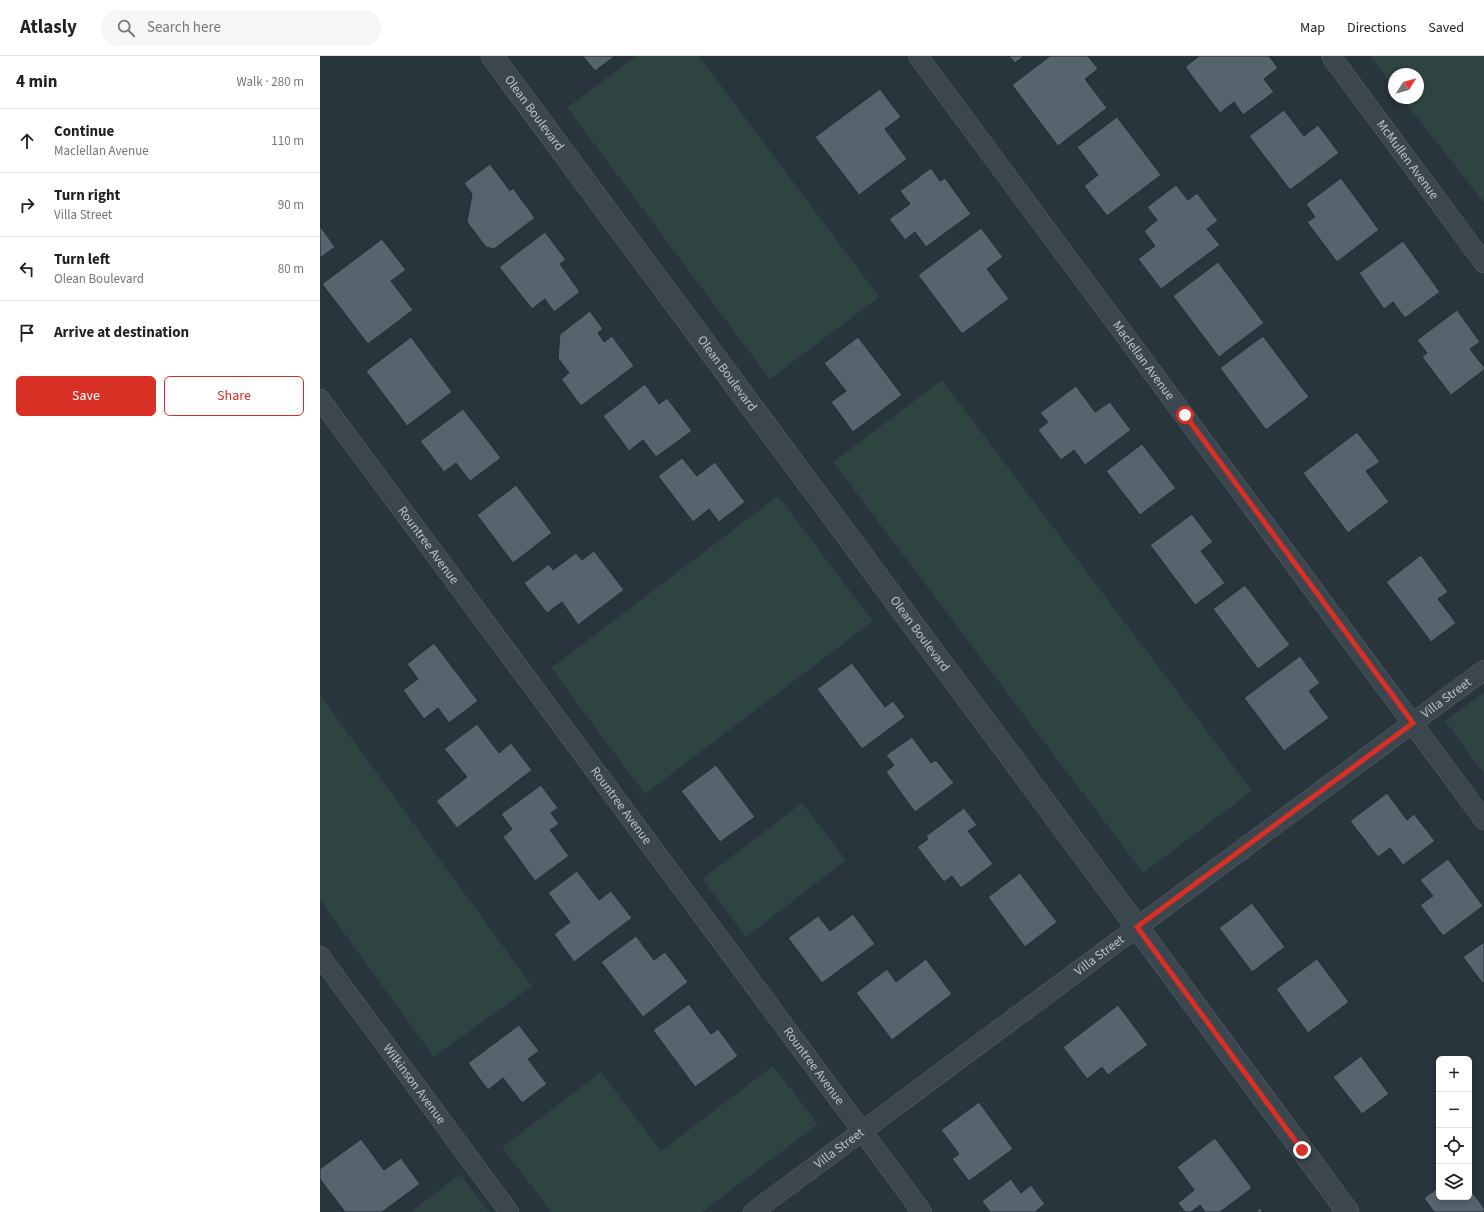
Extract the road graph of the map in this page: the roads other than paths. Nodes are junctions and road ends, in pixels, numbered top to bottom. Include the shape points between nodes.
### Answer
1 (492, 56) edge
2 (918, 56) edge
3 (1331, 56) edge
4 (1484, 263) edge
5 (320, 400) edge
6 (1484, 670) edge
7 (1413, 723) junction
8 (1484, 820) edge
9 (1137, 927) junction
10 (320, 956) edge
11 (862, 1131) junction
12 (509, 1212) edge
13 (753, 1212) edge
14 (922, 1212) edge
15 (1348, 1212) edge

1 - 9 street, Olean Boulevard
2 - 7 street, Maclellan Avenue
3 - 4 street, McMullen Avenue
5 - 11 street, Rountree Avenue
6 - 7 street, Villa Street
7 - 8 street, Maclellan Avenue
7 - 9 street, Villa Street
9 - 11 street, Villa Street
9 - 15 street, Olean Boulevard
10 - 12 street, Wilkinson Avenue
11 - 13 street, Villa Street
11 - 14 street, Rountree Avenue

